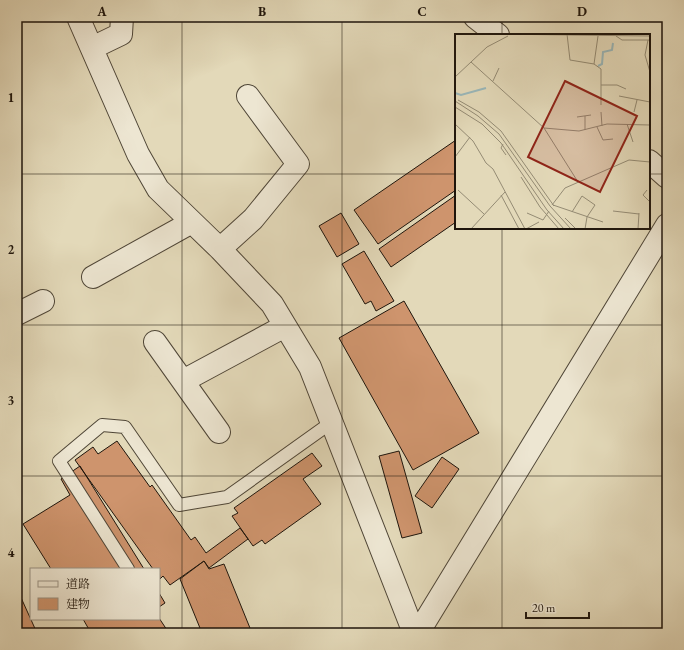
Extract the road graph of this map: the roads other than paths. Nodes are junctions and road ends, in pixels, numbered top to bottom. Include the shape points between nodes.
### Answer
1 (78, 17) edge
2 (122, 17) edge
3 (475, 17) edge
4 (497, 34) edge
5 (92, 48) junction
6 (248, 96) dead end
7 (650, 162) edge
8 (667, 177) edge
9 (192, 222) junction
10 (667, 225) edge
11 (220, 249) junction
12 (93, 278) dead end
13 (43, 301) dead end
14 (17, 314) edge
15 (285, 326) junction
16 (155, 342) dead end
17 (183, 381) junction
18 (332, 422) junction
19 (219, 432) dead end
20 (127, 568) edge
21 (414, 633) edge
22 (418, 633) edge

1 - 5 street
2 - 5 street via 122,34
3 - 4 street
5 - 9 street via 138,154 158,189
6 - 11 street via 298,164 253,219
7 - 8 street
9 - 11 street
9 - 12 street
10 - 22 street
11 - 15 street via 272,304
13 - 14 street
15 - 17 street
15 - 18 street via 310,367
16 - 17 street
17 - 19 street
18 - 20 lane via 227,497 179,505 125,426 102,425 59,460
18 - 21 street

